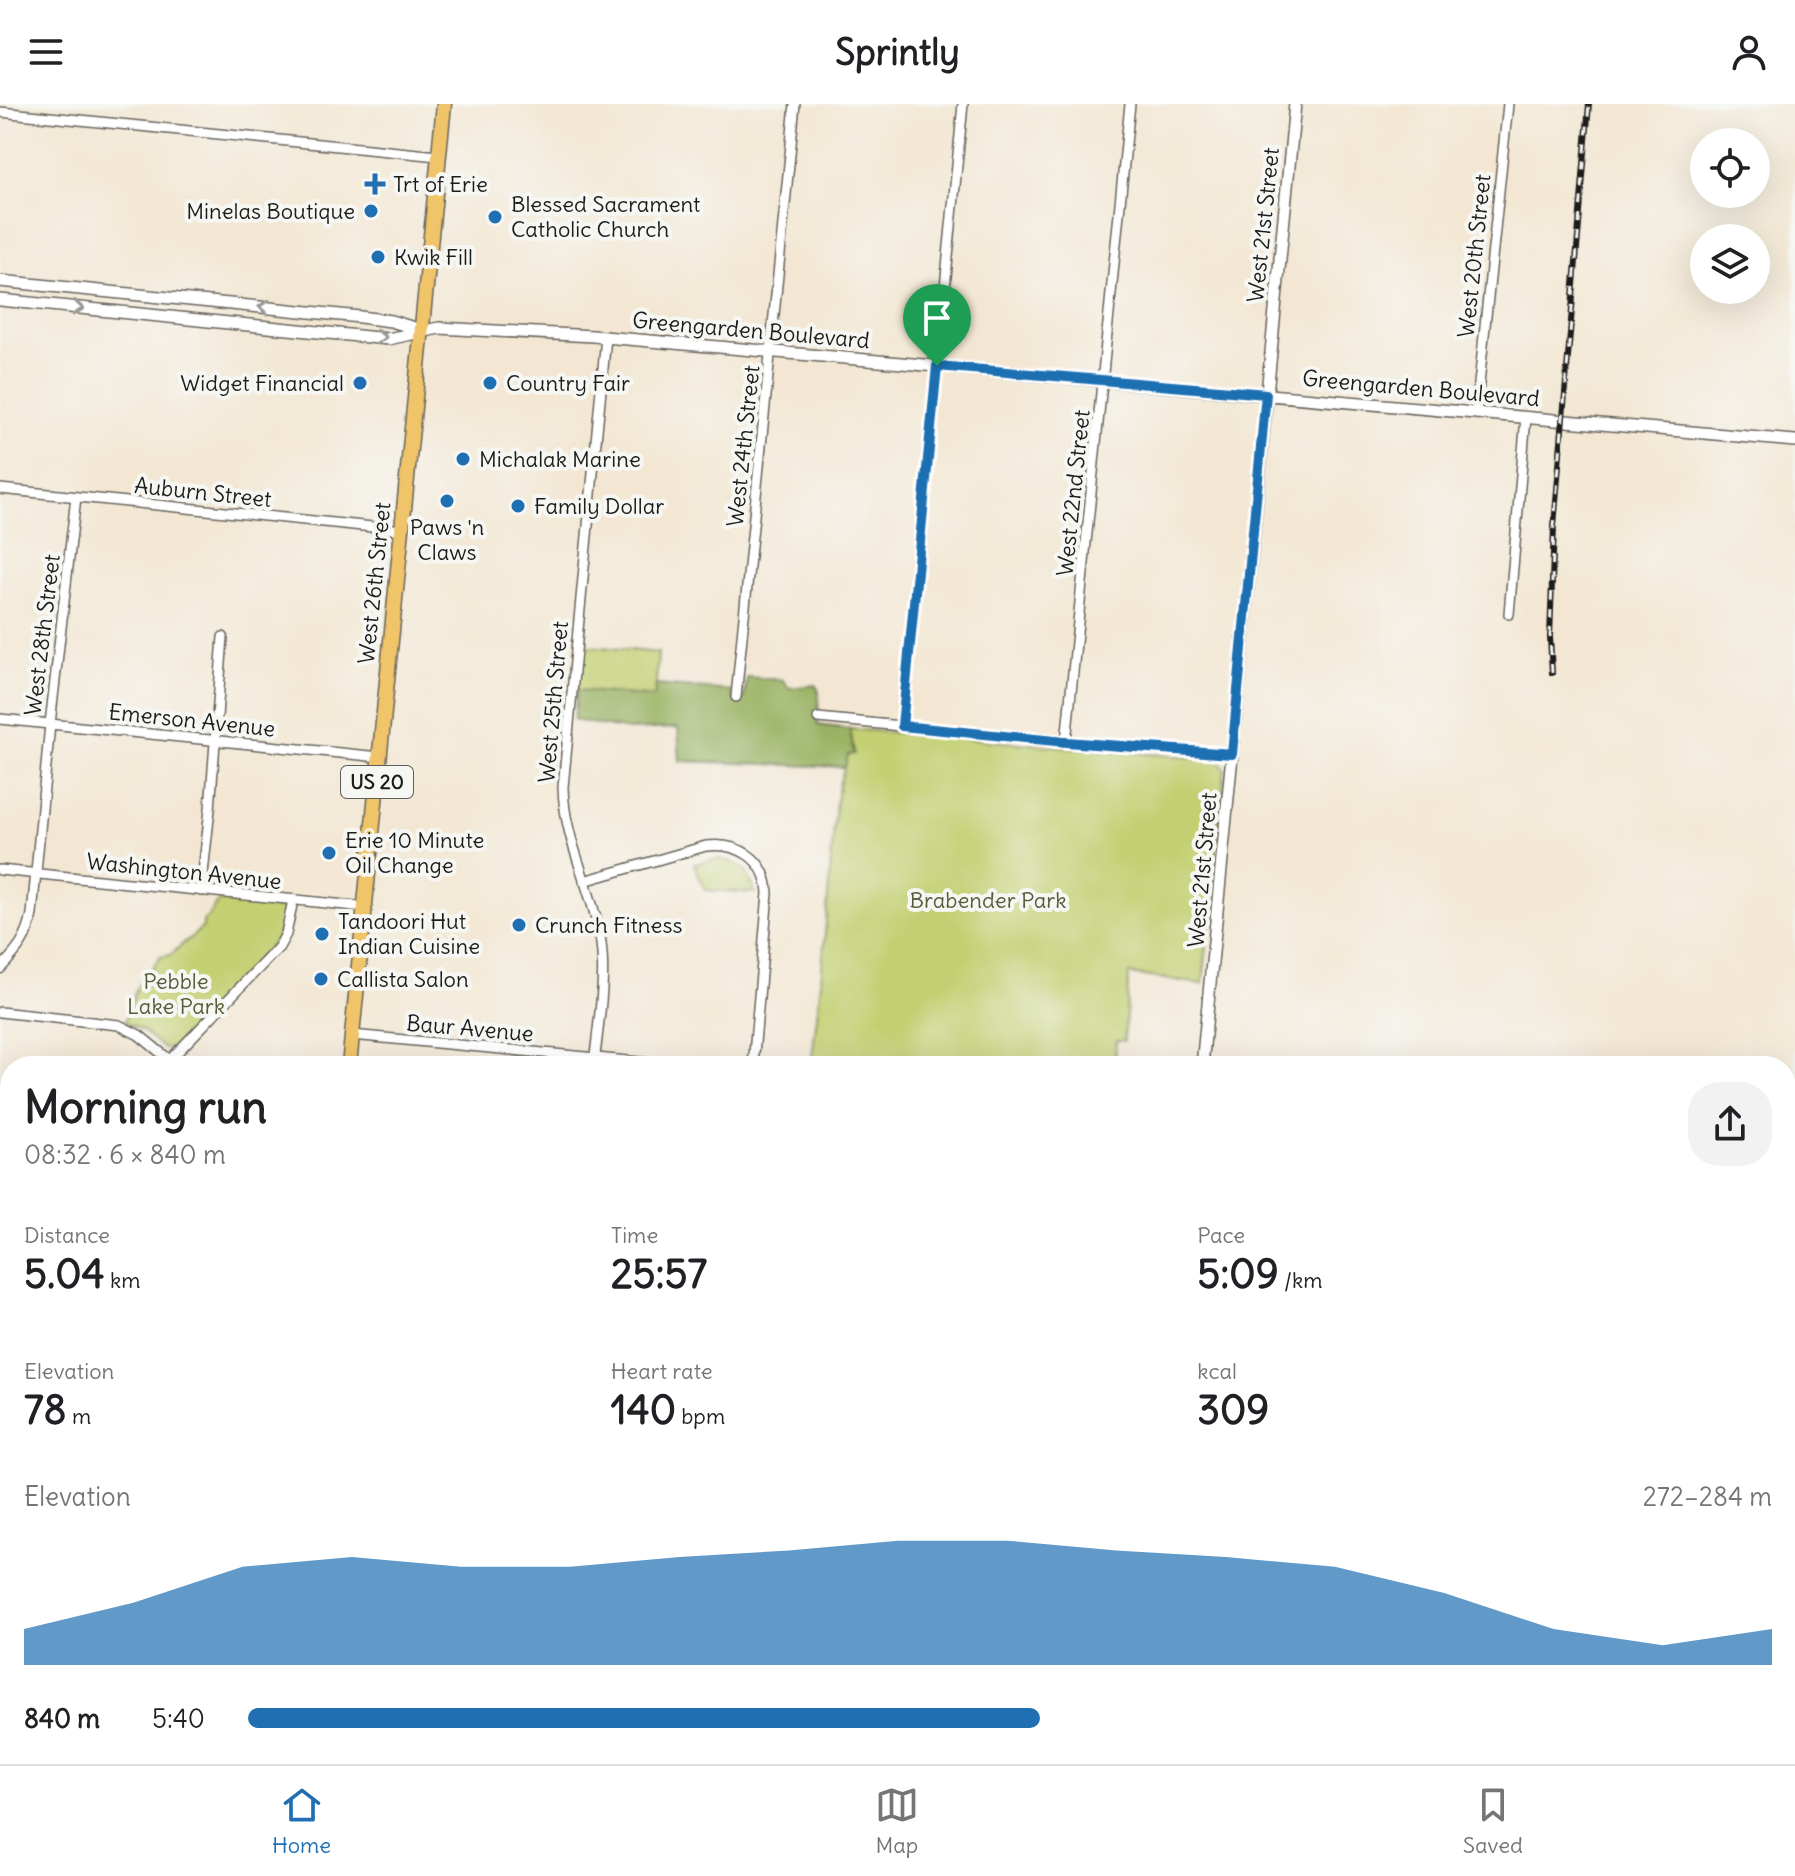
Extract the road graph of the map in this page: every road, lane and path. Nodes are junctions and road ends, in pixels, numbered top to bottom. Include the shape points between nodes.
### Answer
1 (444, 104) edge
2 (795, 104) edge
3 (963, 104) edge
4 (1130, 104) edge
5 (1295, 104) edge
6 (1508, 104) edge
7 (0, 112) edge
8 (438, 156) junction
9 (0, 281) edge
10 (0, 300) edge
11 (421, 330) junction
12 (606, 337) junction
13 (771, 351) junction
14 (937, 366) junction
15 (1102, 380) junction
16 (1266, 394) junction
17 (1476, 413) junction
18 (1526, 417) junction
19 (1795, 441) edge
20 (0, 489) edge
21 (76, 497) junction
22 (402, 530) junction
23 (1509, 614) dead end
24 (223, 637) dead end
25 (736, 697) dead end
26 (818, 718) dead end
27 (0, 719) edge
28 (50, 724) junction
29 (902, 726) junction
30 (214, 740) junction
31 (1066, 742) junction
32 (1232, 754) junction
33 (380, 757) junction
34 (0, 870) edge
35 (35, 873) junction
36 (584, 881) junction
37 (201, 891) junction
38 (293, 900) junction
39 (365, 907) junction
40 (0, 969) edge
41 (0, 1012) edge
42 (352, 1035) junction
43 (161, 1056) edge
44 (177, 1056) edge
45 (350, 1056) edge
46 (540, 1056) edge
47 (594, 1056) edge
48 (754, 1056) edge
49 (1203, 1056) edge

1 - 8 main road, West 26th Street / US 20
2 - 13 street, West 24th Street
3 - 14 street
4 - 15 street, West 22nd Street
5 - 16 street, West 21st Street
6 - 17 street, West 20th Street
7 - 8 street
8 - 11 main road, West 26th Street / US 20
11 -> 9 street, Greengarden Boulevard via 391,321
10 -> 11 street, Greengarden Boulevard via 388,339
11 - 12 street, Greengarden Boulevard
11 - 22 main road, West 26th Street / US 20
12 - 13 street, Greengarden Boulevard
12 - 36 street, West 25th Street via 563,787 565,817
13 - 14 street, Greengarden Boulevard
13 - 25 street, West 24th Street
14 - 15 street, Greengarden Boulevard
14 - 29 street
15 - 16 street, Greengarden Boulevard
15 - 31 street, West 22nd Street
16 - 17 street, Greengarden Boulevard
16 - 32 street, West 21st Street
17 - 18 street, Greengarden Boulevard
18 - 19 street, Greengarden Boulevard
18 - 23 street
20 - 21 street, Auburn Street
21 - 22 street, Auburn Street
21 - 28 street, West 28th Street
22 - 33 main road, West 26th Street / US 20
24 - 30 street
26 - 29 street
27 - 28 street, Emerson Avenue
28 - 30 street, Emerson Avenue
28 - 35 street, West 28th Street
29 - 31 street
30 - 33 street, Emerson Avenue
30 - 37 street
31 - 32 street
32 - 49 street, West 21st Street
33 - 39 main road, West 26th Street / US 20
34 - 35 street, Washington Avenue
35 - 37 street, Washington Avenue
35 - 40 street, West 28th Street via 28,930
36 - 47 street, West 25th Street via 602,956
36 - 48 street via 721,844 756,861 768,893
37 - 38 street, Washington Avenue
38 - 39 street, Washington Avenue
38 - 44 street via 279,947
39 - 42 main road, West 26th Street / US 20
41 - 43 street via 119,1025
42 - 45 main road, West 26th Street / US 20
42 - 46 street, Baur Avenue

